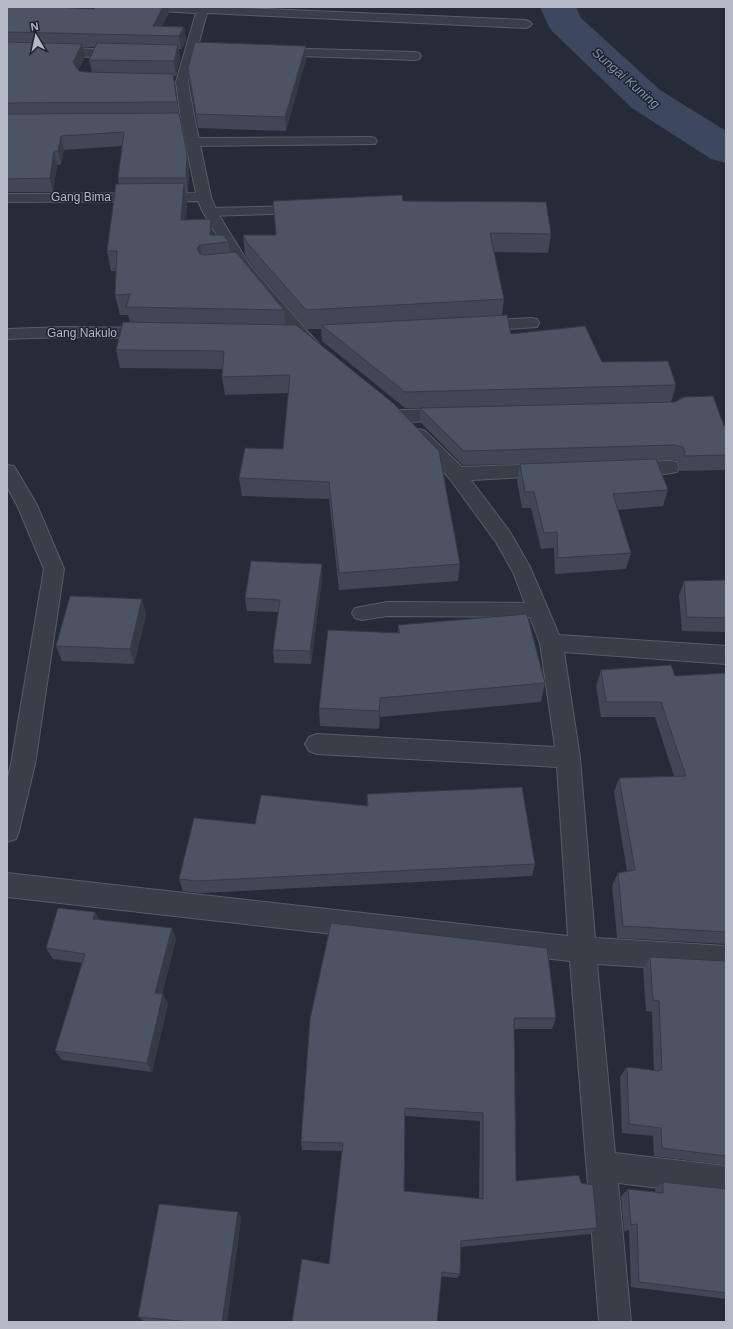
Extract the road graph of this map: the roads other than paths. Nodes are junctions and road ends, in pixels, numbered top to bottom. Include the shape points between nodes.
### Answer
1 (140, 7) edge
2 (203, 8) edge
3 (526, 24) dead end
4 (7, 50) edge
5 (207, 51) edge
6 (262, 52) edge
7 (94, 53) junction
8 (191, 53) junction
9 (134, 54) edge
10 (174, 55) edge
11 (415, 56) dead end
12 (89, 65) edge
13 (168, 82) edge
14 (182, 82) junction
15 (172, 121) edge
16 (188, 121) junction
17 (371, 141) dead end
18 (192, 142) junction
19 (204, 197) junction
20 (7, 198) edge
21 (311, 210) edge
22 (210, 212) junction
23 (531, 324) dead end
24 (467, 327) edge
25 (7, 334) edge
26 (167, 334) edge
27 (278, 335) edge
28 (302, 336) junction
29 (326, 346) edge
30 (382, 401) edge
31 (464, 414) edge
32 (400, 416) junction
33 (670, 467) dead end
34 (608, 468) edge
35 (7, 470) edge
36 (562, 470) edge
37 (457, 474) junction
38 (538, 610) junction
39 (362, 613) dead end
40 (551, 644) junction
41 (726, 655) edge
42 (317, 744) dead end
43 (568, 758) junction
44 (7, 831) edge
45 (7, 885) edge
46 (583, 950) junction
47 (726, 959) edge
48 (601, 1166) junction
49 (726, 1181) edge
50 (615, 1322) edge

1 - 2 street
2 - 3 street
2 - 8 street
4 - 7 street
5 - 8 street
6 - 11 street
7 - 9 street
7 - 12 street
8 - 10 street
8 - 14 street
13 - 14 street
14 - 16 street
15 - 16 street
16 - 18 street
17 - 18 lane
18 - 19 street
19 - 20 street, Gang Bima
19 - 22 street
21 - 22 lane
22 - 28 street via 236,267
23 - 24 street
25 - 26 street, Gang Nakulo
27 - 28 street
28 - 29 street
30 - 32 street
31 - 32 street
32 - 37 street
33 - 34 street
35 - 44 street via 27,505 54,569 23,764
36 - 37 street
37 - 38 street via 503,537 523,572
38 - 39 lane via 387,609
38 - 40 street
40 - 41 street
40 - 43 street
42 - 43 street
43 - 46 street
45 - 46 street
46 - 47 street
46 - 48 street
48 - 49 street
48 - 50 street

